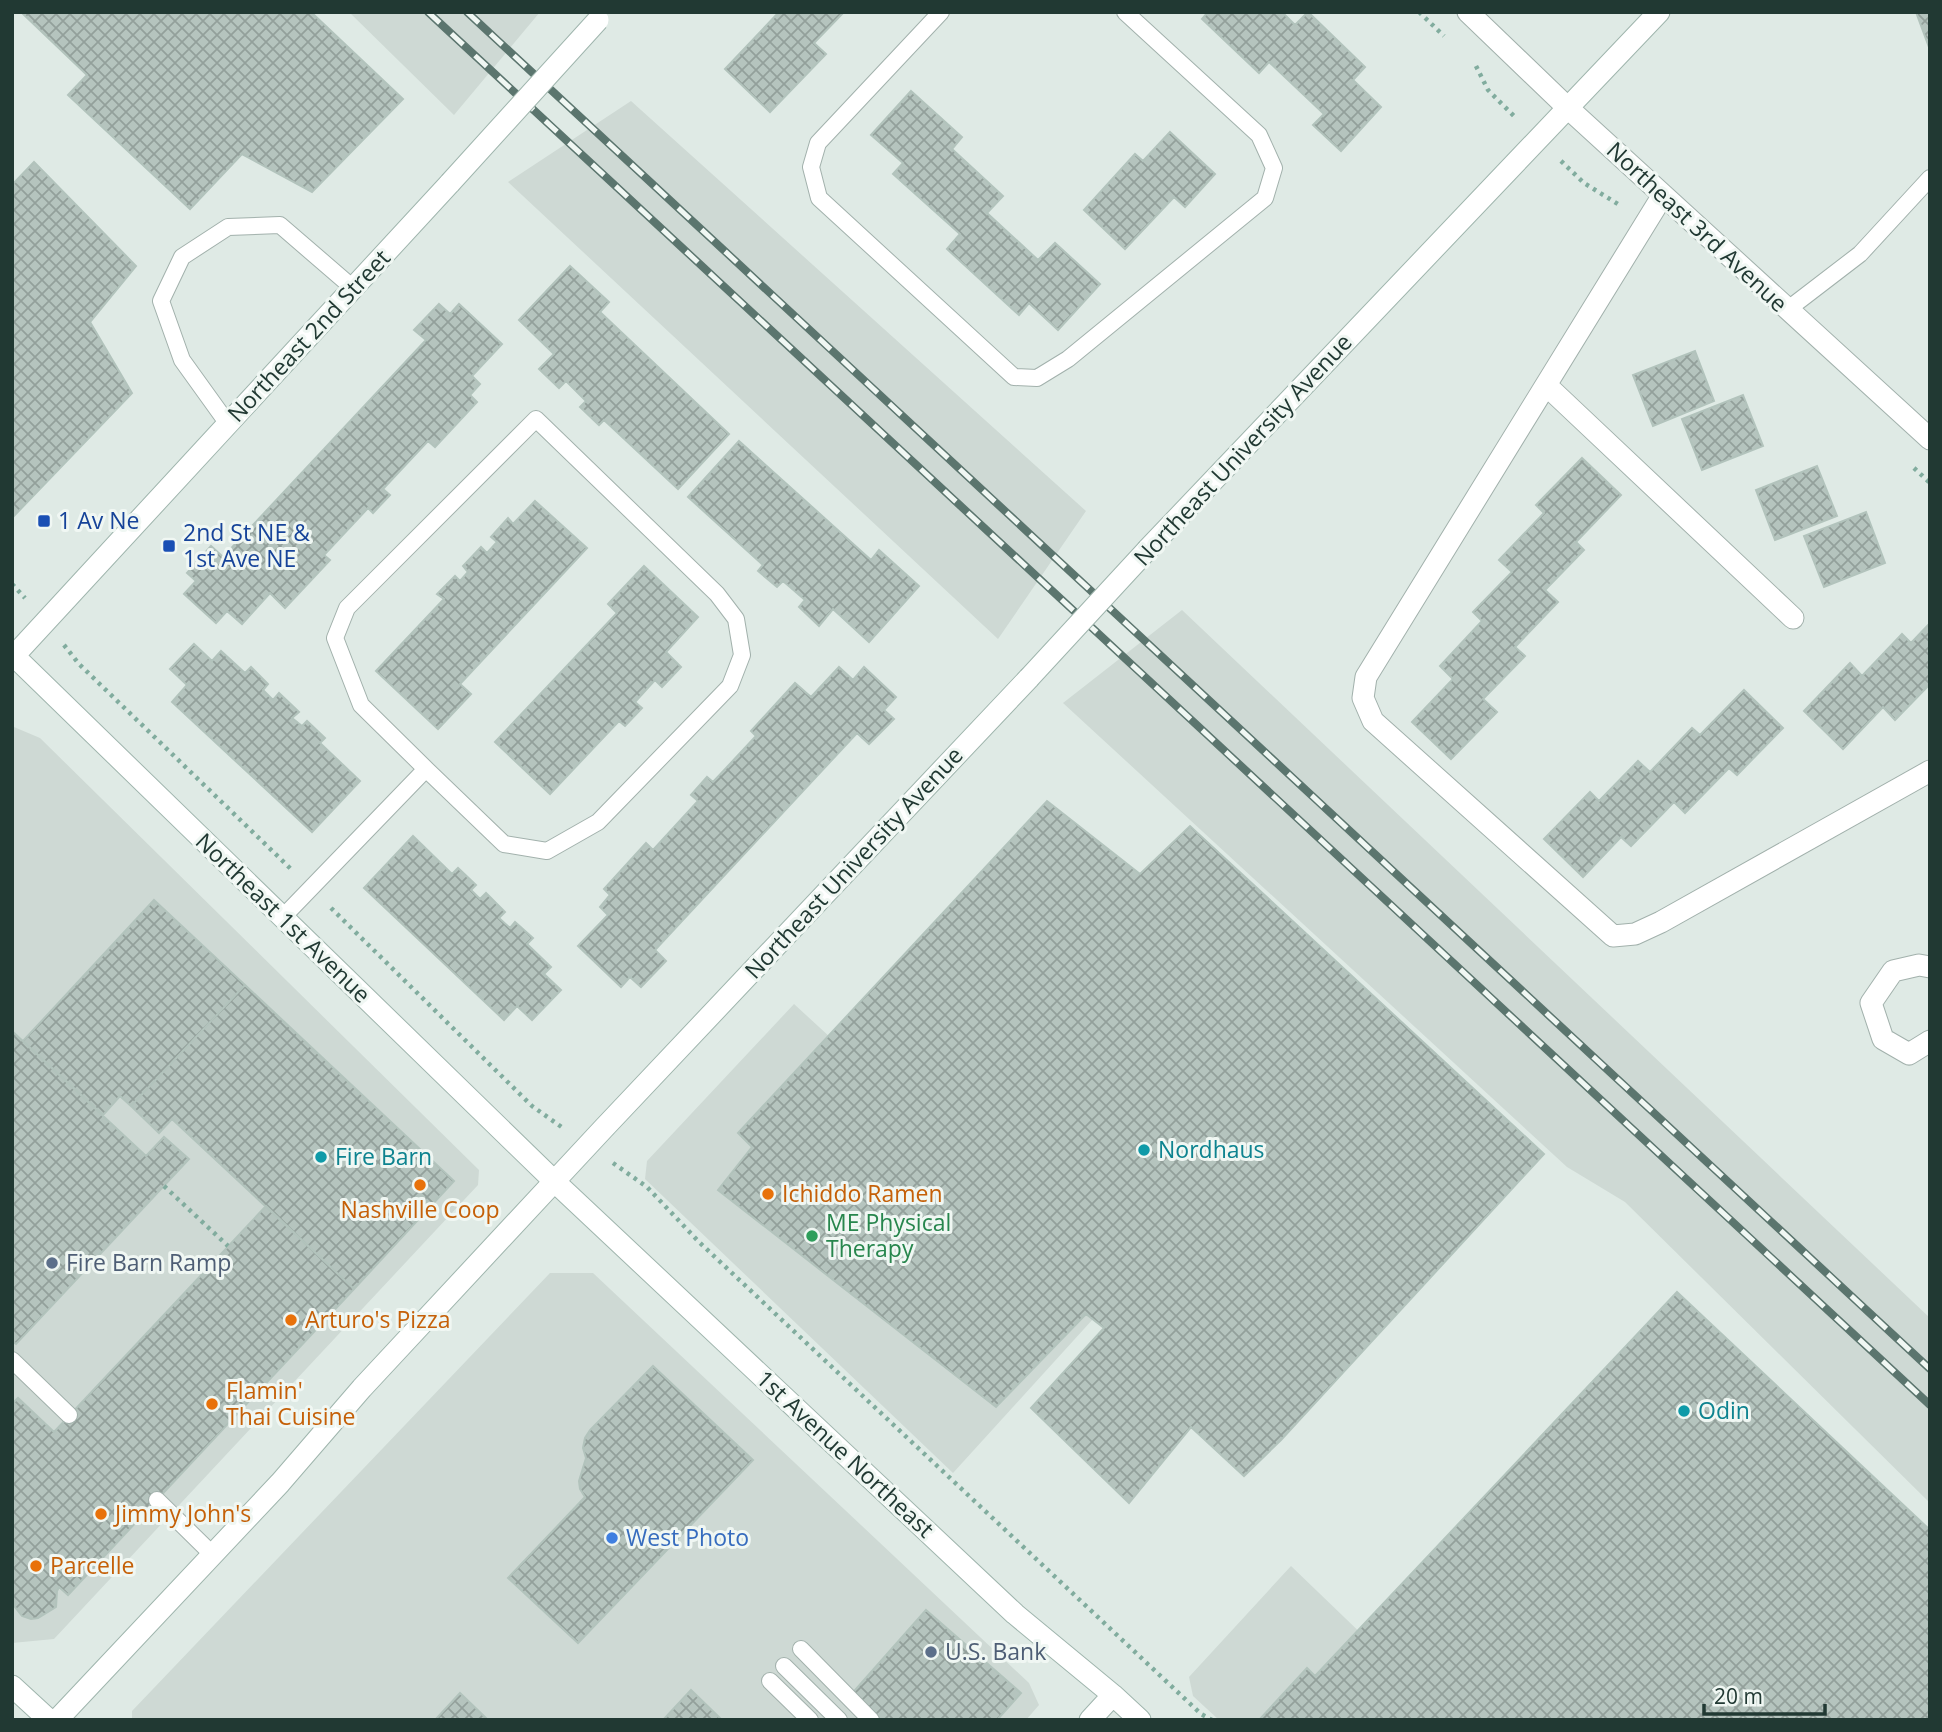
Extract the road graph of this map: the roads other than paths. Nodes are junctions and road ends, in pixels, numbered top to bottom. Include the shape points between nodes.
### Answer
1 (941, 12) edge
2 (1125, 12) edge
3 (1468, 12) edge
4 (1659, 12) edge
5 (602, 16) edge
6 (1569, 109) junction
7 (1930, 178) edge
8 (1663, 195) junction
9 (353, 288) junction
10 (1787, 310) junction
11 (1546, 385) junction
12 (228, 424) junction
13 (1930, 439) edge
14 (1793, 618) dead end
15 (13, 656) edge
16 (426, 769) junction
17 (1930, 771) edge
18 (283, 917) junction
19 (1930, 967) edge
20 (1930, 1041) edge
21 (555, 1182) junction
22 (12, 1360) edge
23 (69, 1415) dead end
24 (157, 1500) dead end
25 (213, 1555) junction
26 (801, 1649) dead end
27 (785, 1666) dead end
28 (770, 1681) dead end
29 (12, 1686) edge
30 (1113, 1695) junction
31 (48, 1720) edge
32 (57, 1720) edge
33 (810, 1720) edge
34 (839, 1720) edge
35 (872, 1720) edge
36 (1090, 1720) edge
37 (1140, 1720) edge

1 - 2 lane via 818,143 813,177 819,198 1014,377 1037,378 1068,359 1265,198 1274,168 1259,135
3 - 6 main road, Northeast 3rd Avenue
4 - 6 main road, Northeast University Avenue
5 - 9 main road, Northeast 2nd Street, bridge
6 - 8 main road, Northeast 3rd Avenue
6 - 21 main road, Northeast University Avenue, bridge via 1148,549
7 - 10 lane via 1860,254
8 - 10 main road, Northeast 3rd Avenue
8 - 11 main road
9 - 12 main road, Northeast 2nd Street
9 - 12 lane via 280,225 228,228 182,257 161,301 181,360
10 - 13 main road, Northeast 3rd Avenue
11 - 14 main road
11 - 17 main road via 1366,677 1363,698 1373,721 1612,936 1636,934 1661,922
12 - 15 main road, Northeast 2nd Street
15 - 18 main road, Northeast 1st Avenue
16 - 16 lane via 504,844 547,851 598,822 730,686 742,655 736,619 717,594 536,419 347,608 335,638 361,705
16 - 18 lane
18 - 21 main road, Northeast 1st Avenue
19 - 20 main road via 1893,971 1871,1003 1883,1039 1909,1054
21 - 25 main road, Northeast University Avenue
21 - 30 main road, 1st Avenue Northeast via 1015,1614
22 - 23 lane
24 - 25 lane
25 - 32 main road, Northeast University Avenue
26 - 35 lane
27 - 34 lane
28 - 33 lane
29 - 31 main road
30 - 36 main road
30 - 37 main road, 1st Avenue Northeast

